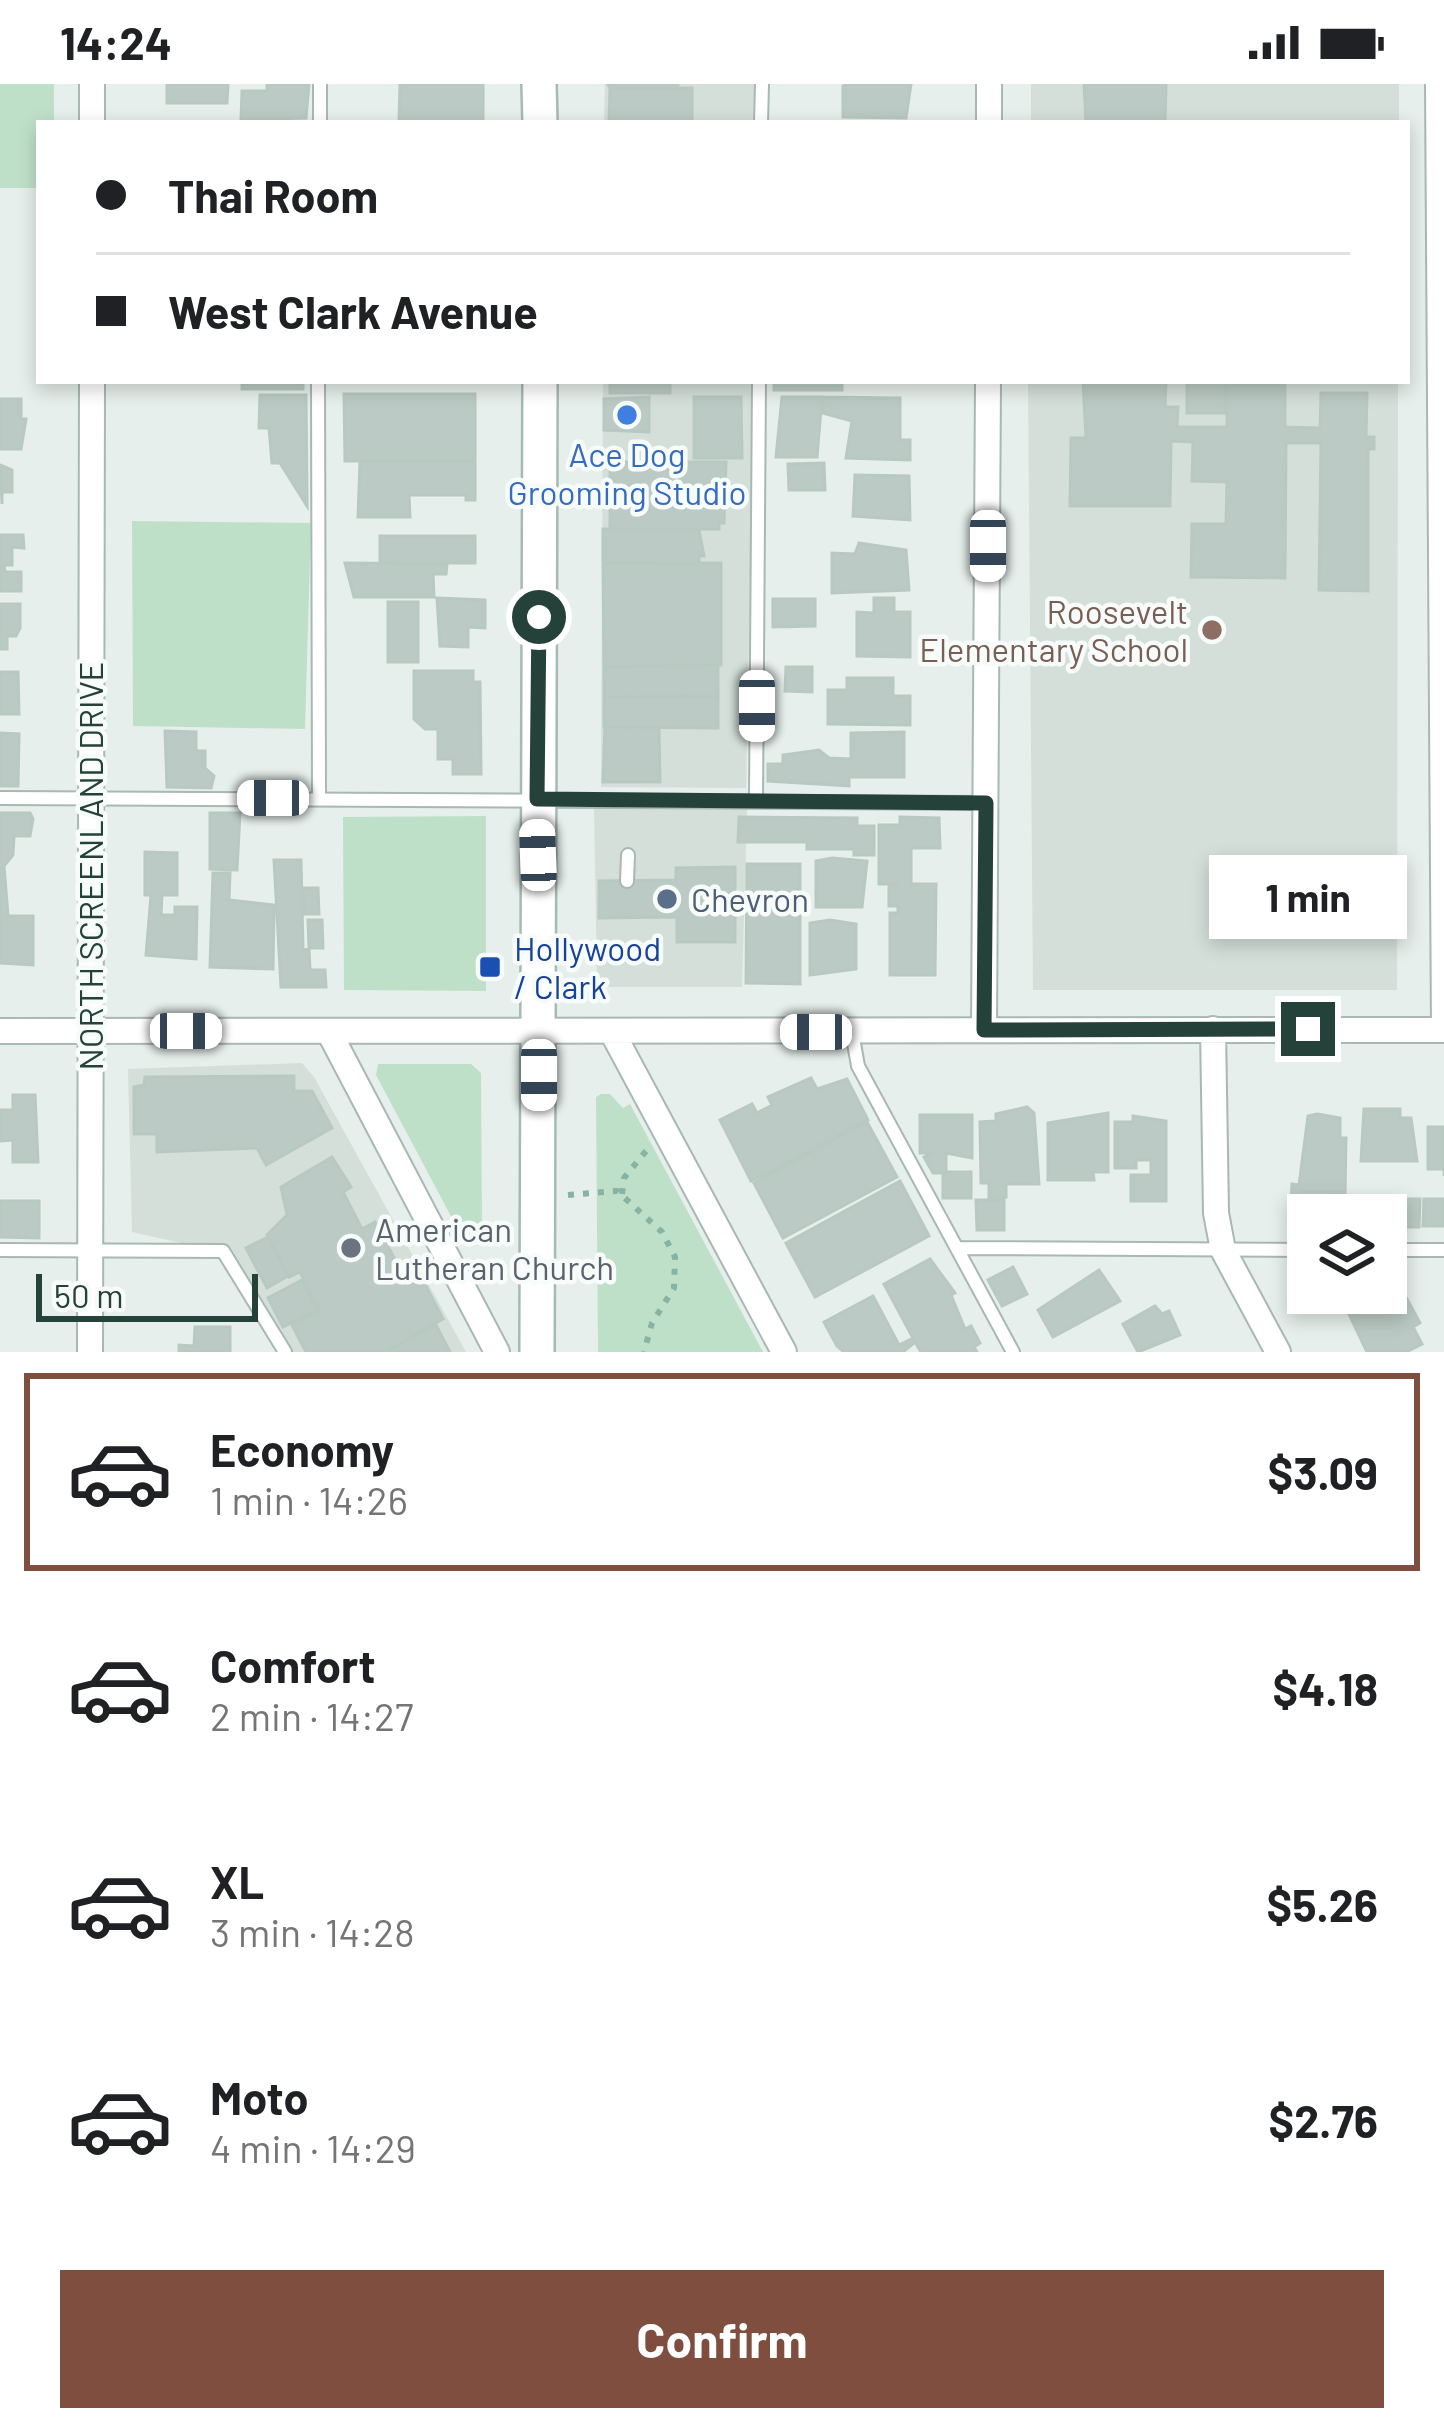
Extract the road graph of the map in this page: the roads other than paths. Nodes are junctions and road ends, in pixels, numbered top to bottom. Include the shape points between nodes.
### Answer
1 (92, 84) edge
2 (320, 84) edge
3 (539, 84) edge
4 (762, 84) edge
5 (989, 84) edge
6 (1438, 84) edge
7 (92, 120) edge
8 (320, 120) edge
9 (539, 120) edge
10 (761, 120) edge
11 (989, 120) edge
12 (92, 384) edge
13 (319, 384) edge
14 (540, 384) edge
15 (759, 384) edge
16 (988, 384) edge
17 (0, 798) edge
18 (91, 798) junction
19 (319, 798) junction
20 (537, 799) junction
21 (756, 799) junction
22 (986, 803) junction
23 (1443, 806) edge
24 (628, 855) dead end
25 (627, 881) dead end
26 (1213, 1029) junction
27 (984, 1030) junction
28 (1444, 1030) edge
29 (0, 1031) edge
30 (90, 1031) junction
31 (329, 1032) junction
32 (612, 1032) junction
33 (852, 1032) junction
34 (539, 1033) junction
35 (958, 1248) junction
36 (0, 1250) edge
37 (90, 1250) junction
38 (1223, 1250) junction
39 (1287, 1250) edge
40 (1407, 1250) edge
41 (1444, 1250) edge
42 (90, 1352) edge
43 (285, 1352) edge
44 (496, 1352) edge
45 (537, 1352) edge
46 (784, 1352) edge
47 (1013, 1352) edge
48 (1278, 1352) edge

1 - 7 street
2 - 8 lane
3 - 9 main road
4 - 10 lane
5 - 11 street
6 - 23 street
12 - 18 street, NORTH SCREENLAND DRIVE
13 - 19 lane
14 - 20 main road
15 - 21 lane
16 - 22 street
17 - 18 lane
18 - 19 lane
18 - 30 street, NORTH SCREENLAND DRIVE
19 - 20 lane
20 - 21 lane
20 - 34 main road
21 - 22 lane
22 - 27 street
23 - 28 street
24 - 25 lane
26 - 27 street
26 - 28 street
26 - 38 street
27 - 33 street
29 - 30 street
30 - 31 street
30 - 37 street, NORTH SCREENLAND DRIVE
31 - 34 street
31 - 44 street
32 - 33 street
32 - 34 street
32 - 46 street
33 - 35 lane via 858,1066
34 - 45 main road
35 - 38 lane
35 - 47 lane
36 - 37 lane
37 - 42 street, NORTH SCREENLAND DRIVE
37 - 43 lane via 223,1250
38 - 39 lane
38 - 48 street
40 - 41 lane

